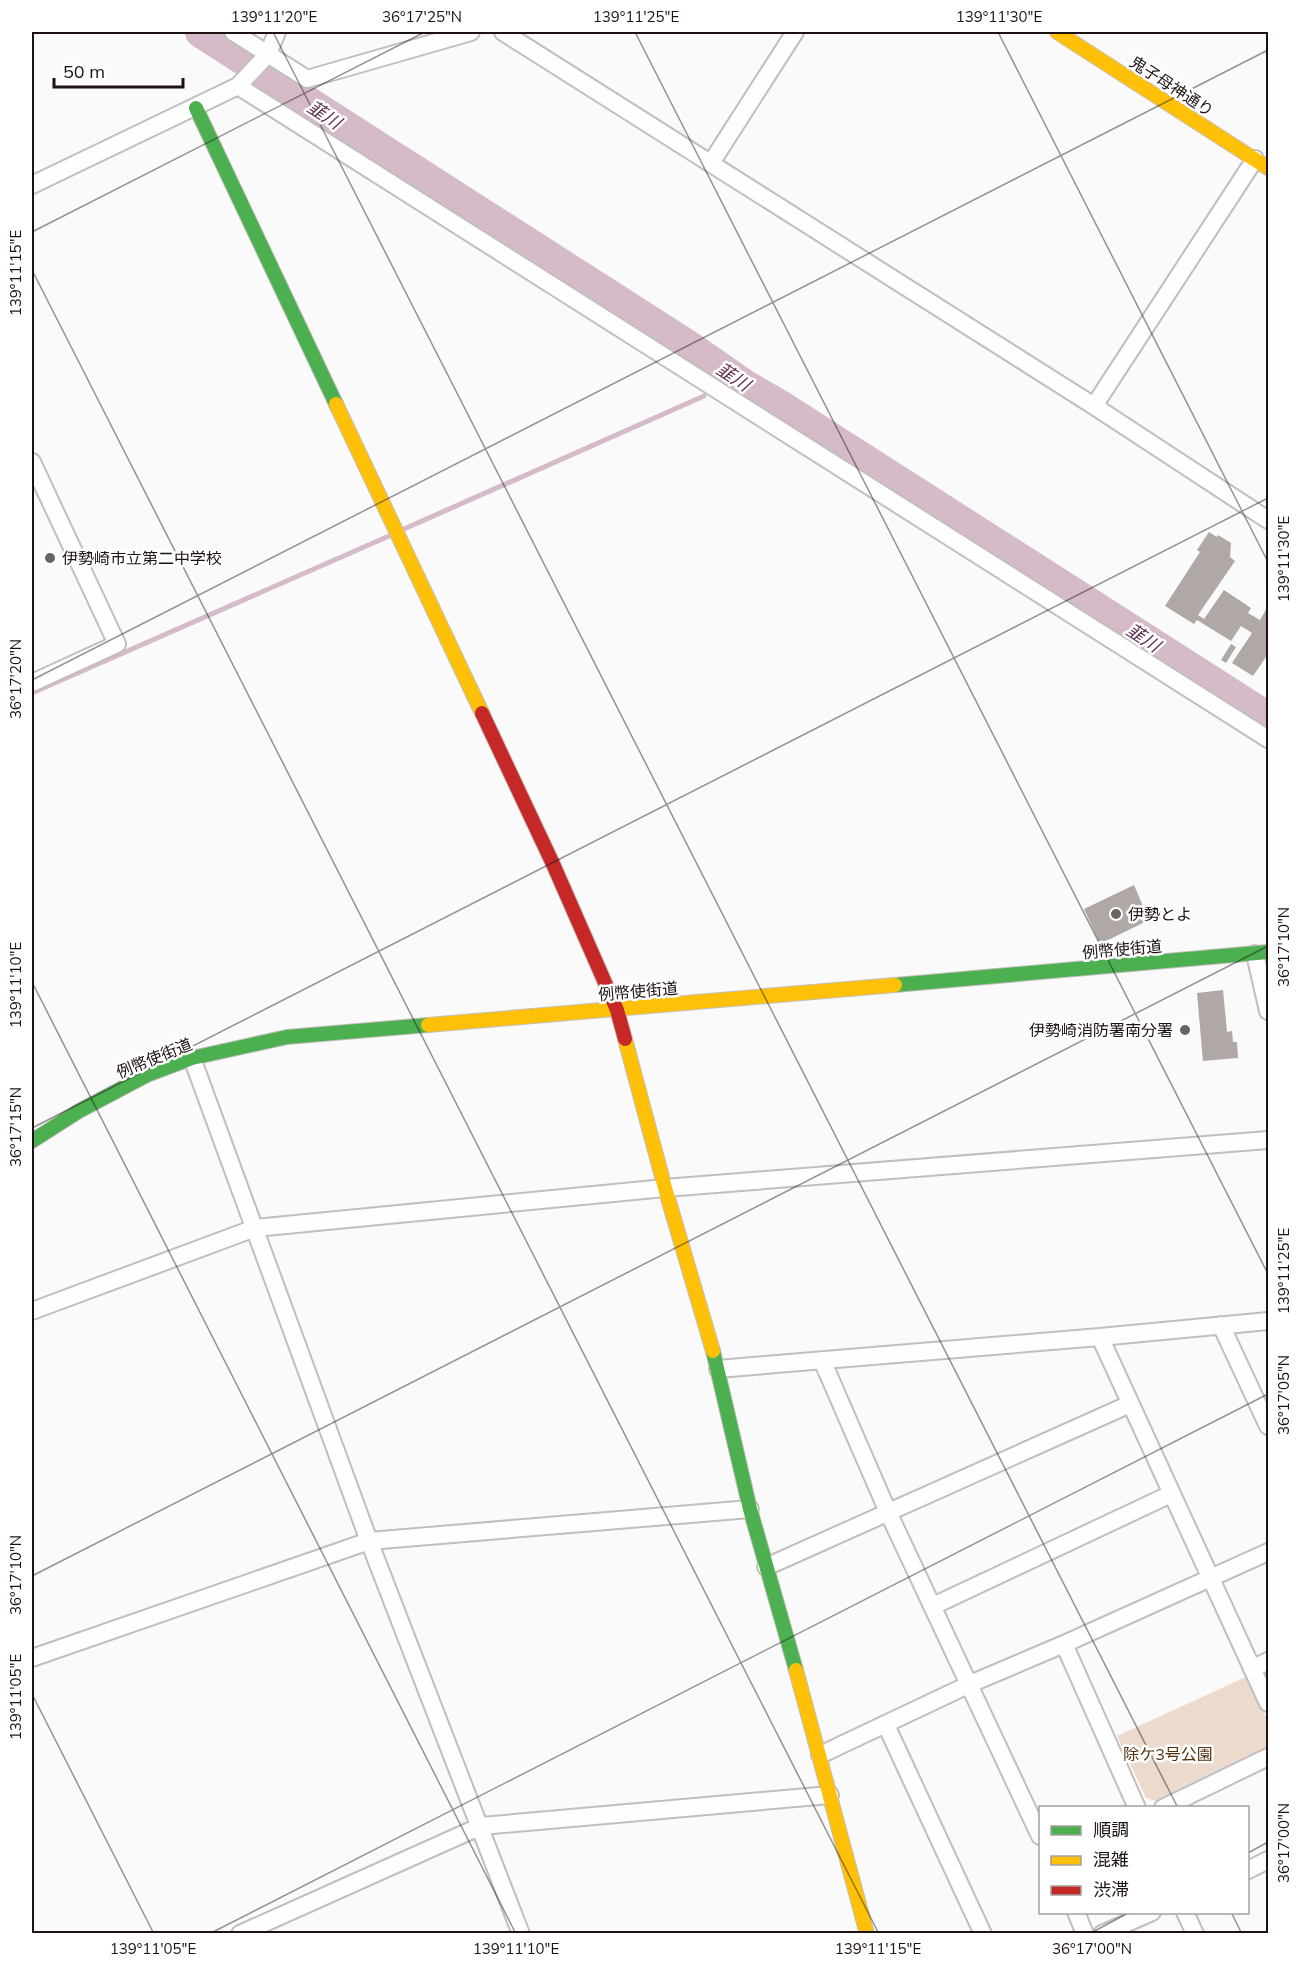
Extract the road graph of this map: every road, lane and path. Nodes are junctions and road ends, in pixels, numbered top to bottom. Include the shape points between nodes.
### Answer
1 (233, 32) edge
2 (277, 32) edge
3 (471, 32) edge
4 (502, 32) edge
5 (795, 32) edge
6 (1057, 32) edge
7 (265, 57) junction
8 (241, 84) junction
9 (196, 108) junction
10 (711, 163) junction
11 (1262, 163) edge
12 (32, 185) edge
13 (1094, 406) junction
14 (32, 462) edge
15 (1269, 520) edge
16 (32, 683) edge
17 (1269, 739) edge
18 (1262, 953) edge
19 (617, 1010) junction
20 (1269, 1011) edge
21 (192, 1058) junction
22 (1269, 1140) edge
23 (32, 1141) edge
24 (665, 1188) junction
25 (255, 1228) junction
26 (32, 1311) edge
27 (1269, 1321) edge
28 (1221, 1325) junction
29 (1100, 1337) junction
30 (822, 1360) junction
31 (718, 1369) junction
32 (1130, 1404) junction
33 (1269, 1426) edge
34 (1171, 1494) junction
35 (750, 1509) junction
36 (888, 1512) junction
37 (369, 1541) junction
38 (1269, 1552) edge
39 (766, 1567) junction
40 (1210, 1578) junction
41 (933, 1606) junction
42 (1064, 1644) junction
43 (32, 1658) edge
44 (1269, 1661) edge
45 (1252, 1669) junction
46 (970, 1684) junction
47 (1269, 1703) edge
48 (886, 1725) junction
49 (820, 1755) junction
50 (1269, 1757) edge
51 (830, 1795) junction
52 (1136, 1806) edge
53 (1167, 1806) edge
54 (481, 1826) junction
55 (1039, 1832) edge
56 (1269, 1860) edge
57 (1249, 1870) edge
58 (1077, 1914) edge
59 (1147, 1914) edge
60 (1186, 1914) edge
61 (240, 1934) edge
62 (521, 1934) edge
63 (867, 1934) edge
64 (983, 1934) edge
65 (1085, 1934) edge
66 (1102, 1934) edge
67 (1195, 1934) edge

1 - 7 street
2 - 7 street
3 - 7 street via 308,79
4 - 10 street
5 - 10 street
6 - 11 street, 鬼子母神通り
7 - 8 street
8 - 9 street
8 - 17 street
9 - 12 street
9 - 19 street via 553,864
10 - 13 street
11 - 13 street
13 - 15 street
14 - 16 street via 117,644
18 - 19 street, 例幣使街道
18 - 20 street
19 - 21 street, 例幣使街道 via 287,1037
19 - 24 street
21 - 23 street, 例幣使街道 via 112,1093
21 - 25 street
22 - 24 street
24 - 25 street
24 - 31 street
25 - 26 street
25 - 37 street
27 - 28 street
28 - 29 street
28 - 33 street
29 - 30 street
29 - 32 street
30 - 31 street
30 - 36 street
31 - 35 street
32 - 34 street
32 - 36 street
34 - 40 street
34 - 41 street
35 - 37 street
35 - 39 street
36 - 39 street
36 - 41 street
37 - 43 street
37 - 54 street
38 - 40 street
39 - 49 street
40 - 42 street
40 - 45 street
41 - 46 street
42 - 46 street
42 - 52 street
44 - 45 street
45 - 47 street
46 - 48 street
46 - 55 street
48 - 49 street
48 - 64 street
49 - 51 street
50 - 53 street
51 - 54 street
51 - 63 street
54 - 61 street
54 - 62 street
56 - 57 street
58 - 65 street
59 - 66 street
60 - 67 street

